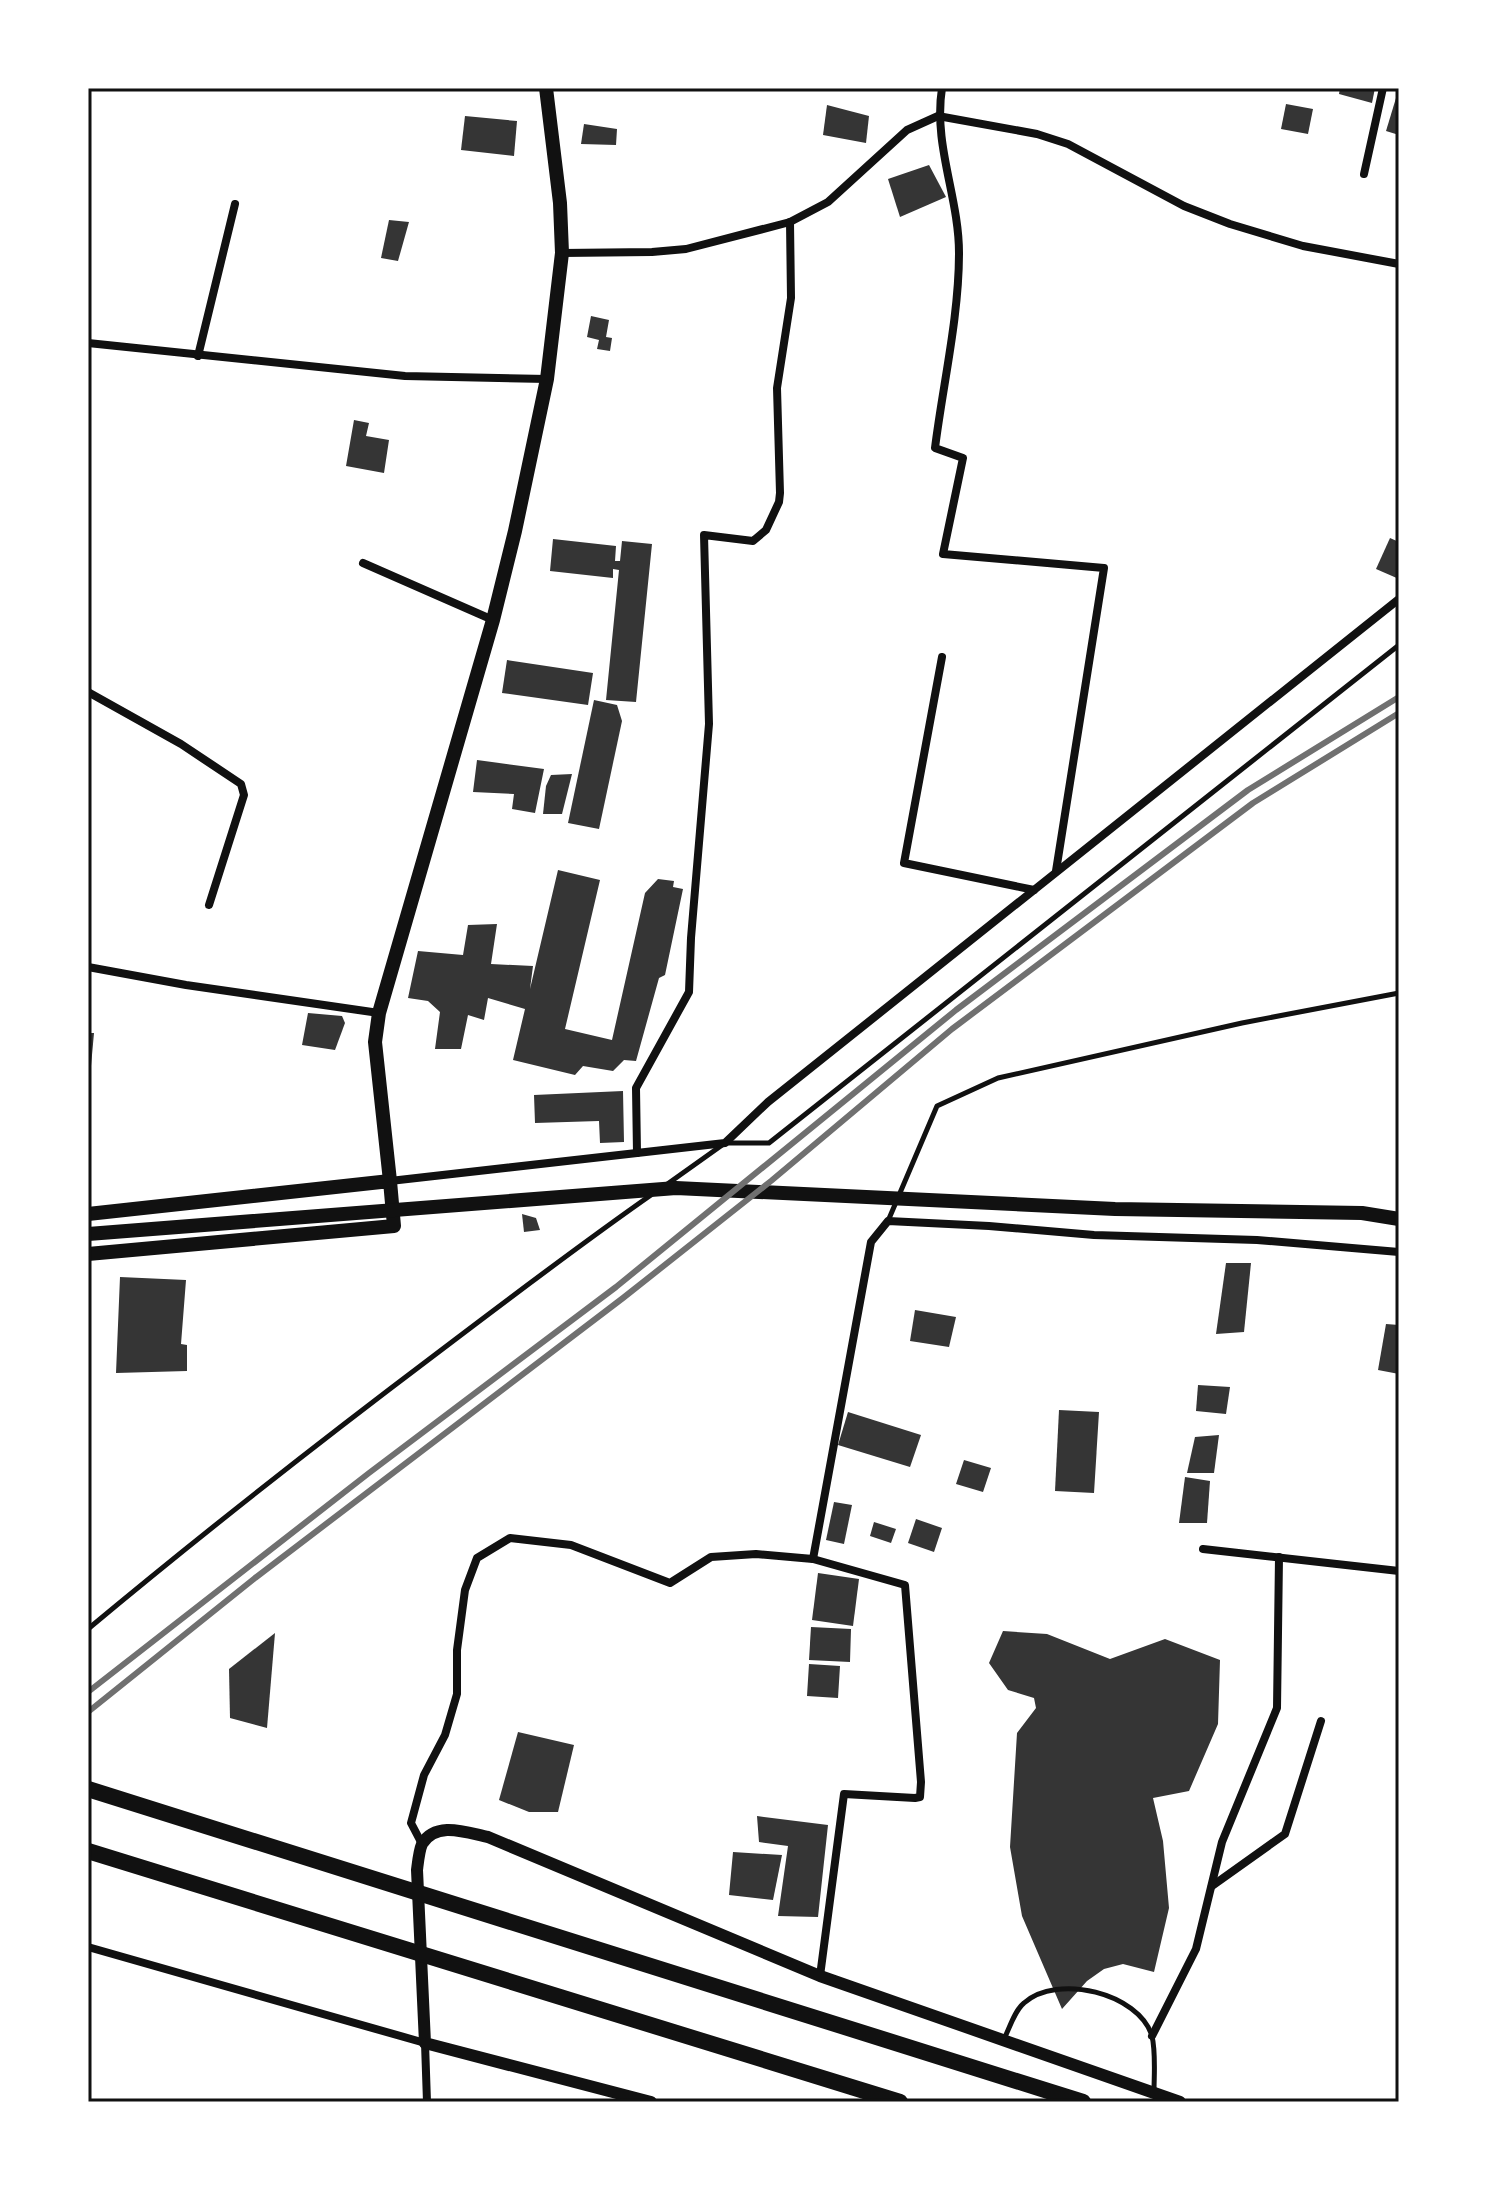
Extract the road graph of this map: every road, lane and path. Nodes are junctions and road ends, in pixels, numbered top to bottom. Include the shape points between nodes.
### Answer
1 (546, 88) edge
2 (942, 88) edge
3 (1383, 88) edge
4 (938, 116) junction
5 (1364, 174) dead end
6 (235, 204) dead end
7 (790, 222) junction
8 (562, 253) junction
9 (1399, 264) edge
10 (88, 343) edge
11 (198, 356) junction
12 (547, 379) junction
13 (363, 563) dead end
14 (1399, 599) edge
15 (493, 620) junction
16 (1399, 645) edge
17 (942, 657) dead end
18 (88, 692) edge
19 (1055, 872) junction
20 (1034, 890) junction
21 (209, 905) dead end
22 (88, 967) edge
23 (1399, 993) edge
24 (379, 1013) junction
25 (725, 1143) junction
26 (637, 1153) junction
27 (390, 1181) junction
28 (88, 1214) edge
29 (1399, 1219) edge
30 (888, 1221) junction
31 (88, 1234) edge
32 (1399, 1252) edge
33 (88, 1254) edge
34 (1203, 1549) dead end
35 (1279, 1557) junction
36 (813, 1559) junction
37 (1399, 1571) edge
38 (88, 1629) edge
39 (1321, 1721) dead end
40 (88, 1789) edge
41 (422, 1844) junction
42 (88, 1851) edge
43 (1212, 1887) junction
44 (90, 1949) edge
45 (820, 1976) junction
46 (1152, 2036) junction
47 (1003, 2041) junction
48 (425, 2043) junction
49 (1154, 2093) junction
50 (427, 2102) edge
51 (651, 2102) edge
52 (900, 2102) edge
53 (1083, 2102) edge
54 (1180, 2102) edge

1 - 8 main road
2 - 4 street
3 - 5 street
4 - 7 street via 907,130 828,202
4 - 9 street via 1068,144 1184,206 1230,224 1303,246
4 - 19 street via 959,250 935,448 963,458 943,554 1104,568
6 - 11 street
7 - 8 street via 686,249
7 - 26 street via 791,298 777,388 779,502 766,530 753,541 704,535 709,724 689,992 636,1088
8 - 12 main road
10 - 11 street
11 - 12 street via 405,376
12 - 15 main road
13 - 15 street
14 - 19 street
15 - 24 main road
16 - 25 lane via 769,1143
17 - 20 street via 904,863
18 - 21 street via 241,784 244,795
19 - 20 street
20 - 25 street via 768,1102
22 - 24 street
23 - 30 lane via 998,1078 937,1106
24 - 27 main road via 375,1042
25 - 26 street
25 - 38 lane via 593,1235 393,1387
26 - 27 street
27 - 28 main road
27 - 33 main road via 394,1226
29 - 31 main road via 1362,1213 1115,1209 676,1188
30 - 32 street
30 - 36 street via 871,1242
34 - 35 street
35 - 37 street
35 - 43 street via 1277,1708 1222,1842
36 - 41 street via 711,1557 670,1583 571,1545 510,1538 477,1558 465,1590 457,1694 411,1823
36 - 45 street via 905,1585 921,1782 920,1797 915,1798 844,1794
39 - 43 street via 1285,1834
40 - 53 highway
41 - 45 street via 434,1833 450,1829 488,1837
41 - 48 street via 417,1870
42 - 52 highway
43 - 46 street via 1196,1949
44 - 48 street
45 - 47 street
46 - 47 lane via 1139,2015 1117,2002 1088,1989 1062,1987 1022,2004
46 - 49 lane
47 - 49 street
48 - 50 street
48 - 51 street
49 - 54 street

